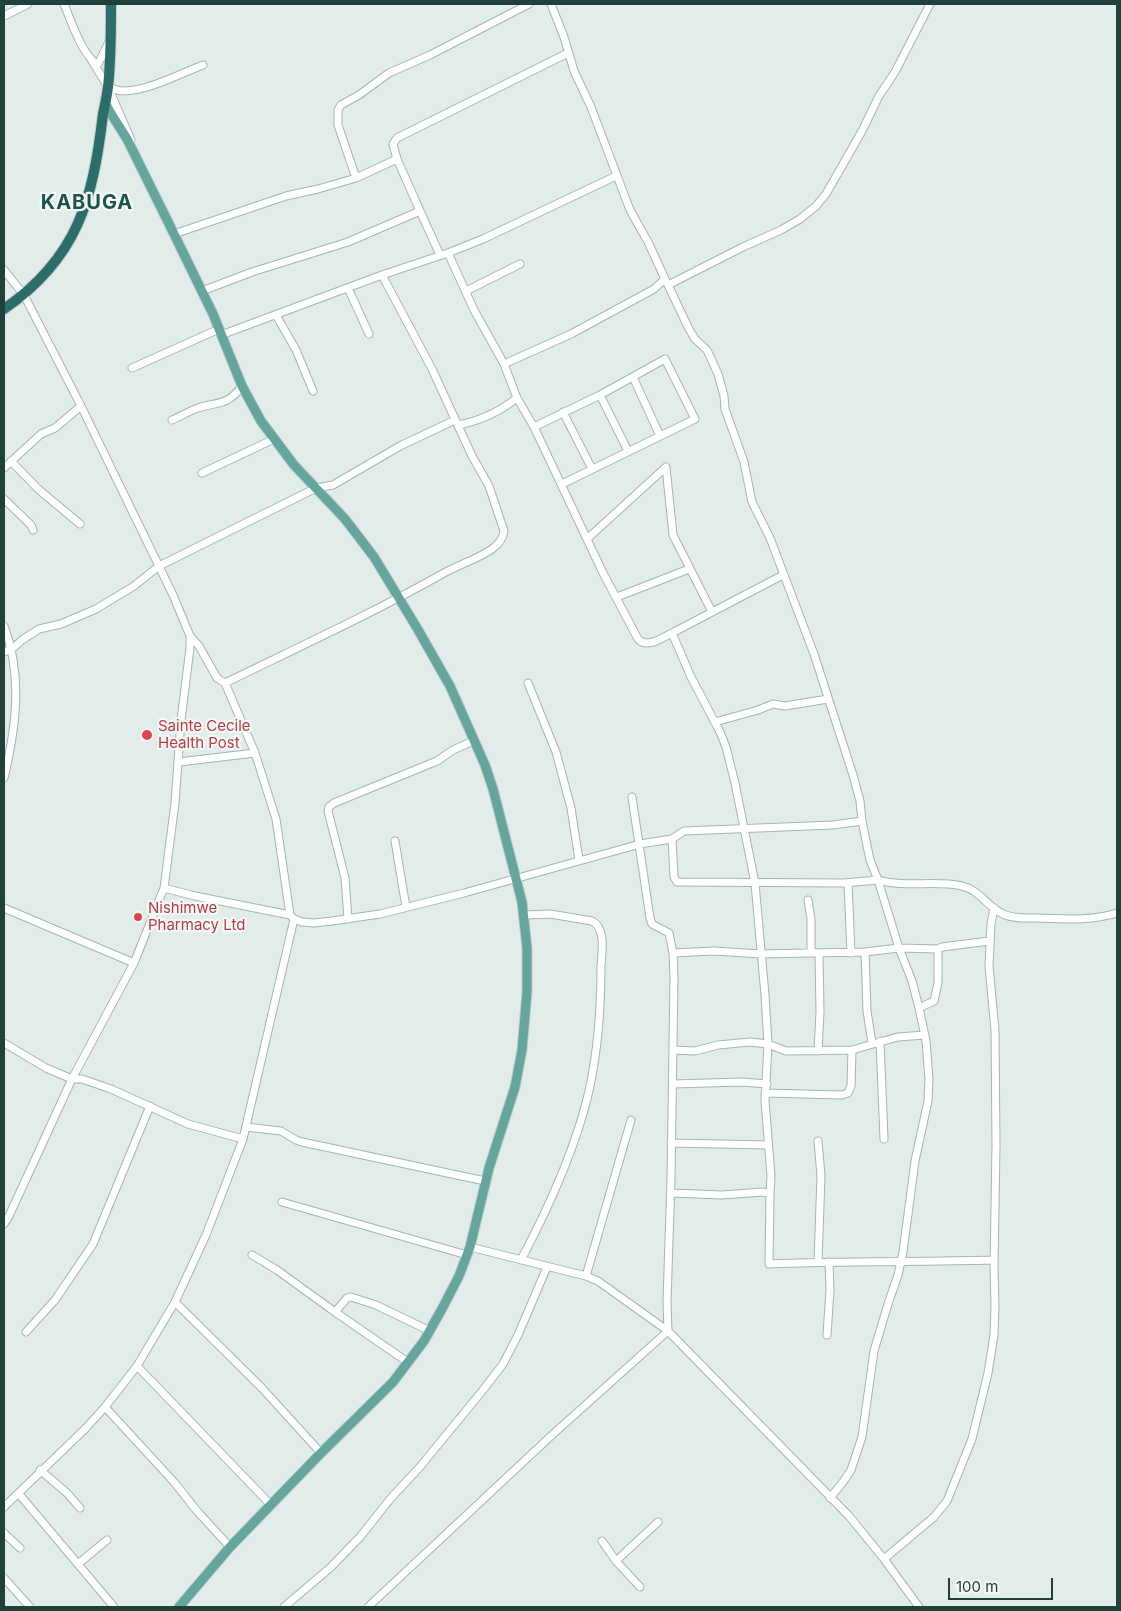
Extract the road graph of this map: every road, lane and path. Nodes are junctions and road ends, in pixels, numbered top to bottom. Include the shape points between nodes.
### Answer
1 (28, 4) edge
2 (64, 4) edge
3 (111, 4) edge
4 (529, 4) edge
5 (551, 4) edge
6 (930, 4) edge
7 (4, 16) edge
8 (111, 38) junction
9 (568, 53) junction
10 (89, 56) junction
11 (203, 65) dead end
12 (108, 87) junction
13 (105, 104) junction
14 (398, 159) junction
15 (616, 176) junction
16 (356, 178) junction
17 (420, 210) junction
18 (164, 214) junction
19 (174, 234) junction
20 (448, 253) junction
21 (440, 255) junction
22 (520, 264) dead end
23 (4, 270) edge
24 (382, 275) junction
25 (667, 282) junction
26 (348, 288) junction
27 (202, 291) junction
28 (466, 291) junction
29 (24, 295) junction
30 (4, 309) edge
31 (276, 315) junction
32 (220, 332) junction
33 (369, 334) dead end
34 (504, 364) junction
35 (132, 368) dead end
36 (633, 376) junction
37 (242, 386) junction
38 (314, 391) dead end
39 (600, 395) junction
40 (517, 398) junction
41 (82, 406) junction
42 (564, 412) junction
43 (172, 420) dead end
44 (456, 423) junction
45 (534, 426) junction
46 (660, 436) junction
47 (274, 440) junction
48 (628, 451) junction
49 (11, 461) junction
50 (4, 468) edge
51 (592, 469) junction
52 (202, 473) dead end
53 (562, 484) junction
54 (316, 488) junction
55 (4, 500) edge
56 (80, 524) dead end
57 (33, 530) dead end
58 (587, 539) junction
59 (158, 566) junction
60 (689, 569) junction
61 (783, 575) junction
62 (617, 597) junction
63 (399, 599) junction
64 (712, 612) junction
65 (4, 626) edge
66 (672, 633) junction
67 (190, 636) junction
68 (12, 649) junction
69 (4, 652) edge
70 (225, 683) junction
71 (528, 683) dead end
72 (828, 699) junction
73 (715, 722) junction
74 (473, 741) junction
75 (256, 753) junction
76 (179, 762) junction
77 (4, 778) edge
78 (632, 797) dead end
79 (862, 821) junction
80 (744, 829) junction
81 (672, 838) junction
82 (394, 840) dead end
83 (640, 844) junction
84 (579, 860) junction
85 (515, 878) junction
86 (878, 880) junction
87 (755, 883) junction
88 (848, 883) junction
89 (164, 888) junction
90 (808, 900) dead end
91 (406, 907) junction
92 (4, 908) edge
93 (994, 908) junction
94 (1117, 913) edge
95 (524, 915) junction
96 (292, 917) junction
97 (348, 919) junction
98 (989, 941) junction
99 (899, 948) junction
100 (938, 949) junction
101 (865, 952) junction
102 (673, 953) junction
103 (815, 953) junction
104 (851, 953) junction
105 (761, 954) junction
106 (134, 963) junction
107 (919, 1008) junction
108 (925, 1034) junction
109 (876, 1042) junction
110 (4, 1043) edge
111 (768, 1044) junction
112 (673, 1050) junction
113 (852, 1050) junction
114 (818, 1051) junction
115 (72, 1079) junction
116 (673, 1084) junction
117 (766, 1084) junction
118 (765, 1093) junction
119 (150, 1106) junction
120 (631, 1120) dead end
121 (246, 1127) junction
122 (243, 1139) junction
123 (884, 1139) dead end
124 (818, 1141) dead end
125 (671, 1143) junction
126 (768, 1145) junction
127 (485, 1181) junction
128 (671, 1193) junction
129 (770, 1194) junction
130 (282, 1202) dead end
131 (6, 1215) edge
132 (4, 1224) edge
133 (469, 1251) junction
134 (252, 1255) dead end
135 (521, 1260) junction
136 (994, 1260) junction
137 (818, 1262) junction
138 (829, 1262) junction
139 (901, 1263) junction
140 (547, 1267) junction
141 (586, 1276) junction
142 (175, 1302) junction
143 (335, 1312) junction
144 (668, 1330) junction
145 (430, 1331) junction
146 (26, 1332) dead end
147 (827, 1335) dead end
148 (409, 1363) junction
149 (137, 1366) junction
150 (105, 1407) junction
151 (321, 1453) junction
152 (40, 1470) junction
153 (19, 1494) junction
154 (830, 1498) junction
155 (271, 1505) junction
156 (4, 1507) edge
157 (80, 1508) dead end
158 (658, 1522) dead end
159 (4, 1533) edge
160 (107, 1540) dead end
161 (602, 1541) dead end
162 (230, 1547) junction
163 (20, 1548) dead end
164 (884, 1559) junction
165 (616, 1561) junction
166 (78, 1564) junction
167 (4, 1578) edge
168 (640, 1587) dead end
169 (30, 1607) edge
170 (114, 1607) edge
171 (179, 1607) edge
172 (284, 1607) edge
173 (368, 1607) edge
174 (919, 1607) edge

1 - 7 street
2 - 10 street
3 - 8 highway
4 - 16 street via 389,73 341,106 338,125
5 - 9 street
6 - 25 street via 862,132 816,206 782,230
8 - 10 street via 98,64
8 - 12 highway
9 - 14 street via 397,138 393,144
9 - 15 street
10 - 12 street
11 - 12 street via 136,90
12 - 13 highway
12 - 18 street
13 - 18 main road via 127,139
13 - 29 highway via 93,180 80,222 60,256
14 - 16 street
14 - 17 street
15 - 20 street
15 - 25 street
16 - 19 street via 274,200
17 - 21 street
17 - 27 street via 348,242
18 - 19 main road
19 - 27 main road
20 - 21 street
20 - 28 street
21 - 24 street
22 - 28 street
23 - 29 street
24 - 26 street
24 - 44 street via 432,369
25 - 34 street via 571,334
25 - 61 street via 692,334 714,362 744,462 752,502
26 - 31 street
26 - 33 street
27 - 32 main road
28 - 34 street
29 - 30 highway
29 - 41 street
31 - 32 street
31 - 38 street
32 - 35 street
32 - 37 main road
34 - 40 street
36 - 39 street
36 - 46 street
36 - 46 street via 665,359 695,419
37 - 43 street via 225,402 199,408
37 - 47 main road
39 - 42 street
39 - 48 street
40 - 44 street via 487,416
40 - 45 street
41 - 49 street via 55,428 41,434
41 - 59 street
42 - 45 street
42 - 51 street
44 - 54 street via 400,446 333,485
44 - 63 street via 490,486 502,520 503,537 492,550 460,564
45 - 53 street
46 - 48 street
47 - 52 street
47 - 54 main road
48 - 51 street
49 - 50 street
49 - 56 street
51 - 53 street
53 - 58 street
54 - 59 street
54 - 63 main road via 374,556
55 - 57 street
58 - 60 street via 666,467 673,535
58 - 62 street
59 - 67 street
59 - 68 street via 134,586 96,609 62,624 39,629
60 - 62 street
60 - 64 street
61 - 64 street
61 - 72 street via 805,628
62 - 66 street via 641,643 648,644
63 - 70 street
63 - 74 main road via 450,686
64 - 66 street
65 - 68 street
66 - 73 street
67 - 70 street via 217,678
67 - 76 street
68 - 69 street
68 - 77 street via 16,679 15,719
70 - 75 street
71 - 84 street via 556,752 571,808
72 - 73 street via 785,706 773,704
72 - 79 street via 853,774
73 - 80 street via 731,764
74 - 85 main road via 493,789
74 - 97 street via 438,761 329,807 345,878
75 - 76 street
75 - 96 street via 276,819
76 - 89 street
78 - 83 street
79 - 80 street
79 - 86 street
80 - 81 street via 684,831
80 - 87 street
81 - 83 street
81 - 87 street via 674,878 677,882
82 - 91 street
83 - 84 street
83 - 102 street via 651,921 670,932
84 - 85 street
85 - 91 street
85 - 95 main road
86 - 88 street
86 - 93 street via 965,887 975,891
86 - 99 street
87 - 88 street
87 - 105 street
88 - 104 street
89 - 96 street
89 - 106 street
90 - 103 street
91 - 97 street
92 - 106 street
93 - 94 street via 1006,916 1024,918 1084,920
93 - 98 street
95 - 127 main road via 527,992 522,1050 515,1087
95 - 135 street via 550,914 592,920 600,930 602,948 599,1023 584,1110 570,1152
96 - 97 street via 314,923
96 - 121 street
98 - 100 street
98 - 136 street via 995,1030
99 - 100 street
99 - 101 street
99 - 107 street
100 - 107 street via 934,1001
101 - 104 street
101 - 109 street via 867,1011
102 - 105 street via 714,950
102 - 112 street
103 - 104 street
103 - 105 street
103 - 114 street via 820,1012
105 - 111 street
106 - 115 street
107 - 108 street
108 - 109 street
108 - 139 street via 928,1101 915,1161
109 - 113 street
109 - 123 street
110 - 115 street
111 - 112 street via 750,1042 695,1051
111 - 114 street via 786,1051
111 - 117 street
112 - 116 street
113 - 114 street
113 - 118 street via 848,1093
115 - 119 street via 111,1089
115 - 131 street
116 - 117 street
116 - 125 street
117 - 118 street
118 - 126 street
119 - 122 street via 188,1124
119 - 146 street via 93,1244 55,1300
120 - 141 street
121 - 122 street
121 - 127 street via 281,1131 302,1142
122 - 142 street
124 - 137 street via 822,1176
125 - 126 street
125 - 128 street
126 - 129 street
127 - 133 main road
128 - 129 street
128 - 144 street
129 - 137 street via 769,1264
130 - 133 street
131 - 132 street
133 - 135 street
133 - 145 main road
134 - 143 street
135 - 140 street
136 - 139 street
136 - 164 street via 994,1335 972,1439 942,1508
137 - 138 street
138 - 139 street
138 - 147 street
139 - 154 street via 874,1350 862,1437 851,1470
140 - 141 street
140 - 172 street via 503,1364 483,1390 360,1537
141 - 144 street
142 - 149 street
142 - 151 street via 261,1387
143 - 145 street via 351,1297
143 - 148 street
144 - 154 street
144 - 173 street
145 - 148 main road
148 - 151 main road
149 - 150 street
149 - 155 street
150 - 152 street
150 - 162 street
151 - 155 main road
152 - 153 street
152 - 157 street
153 - 156 street
153 - 166 street
154 - 164 street
155 - 162 main road
158 - 165 street
159 - 163 street
160 - 166 street
161 - 165 street
162 - 171 main road
164 - 174 street
165 - 168 street
166 - 170 street
167 - 169 street

